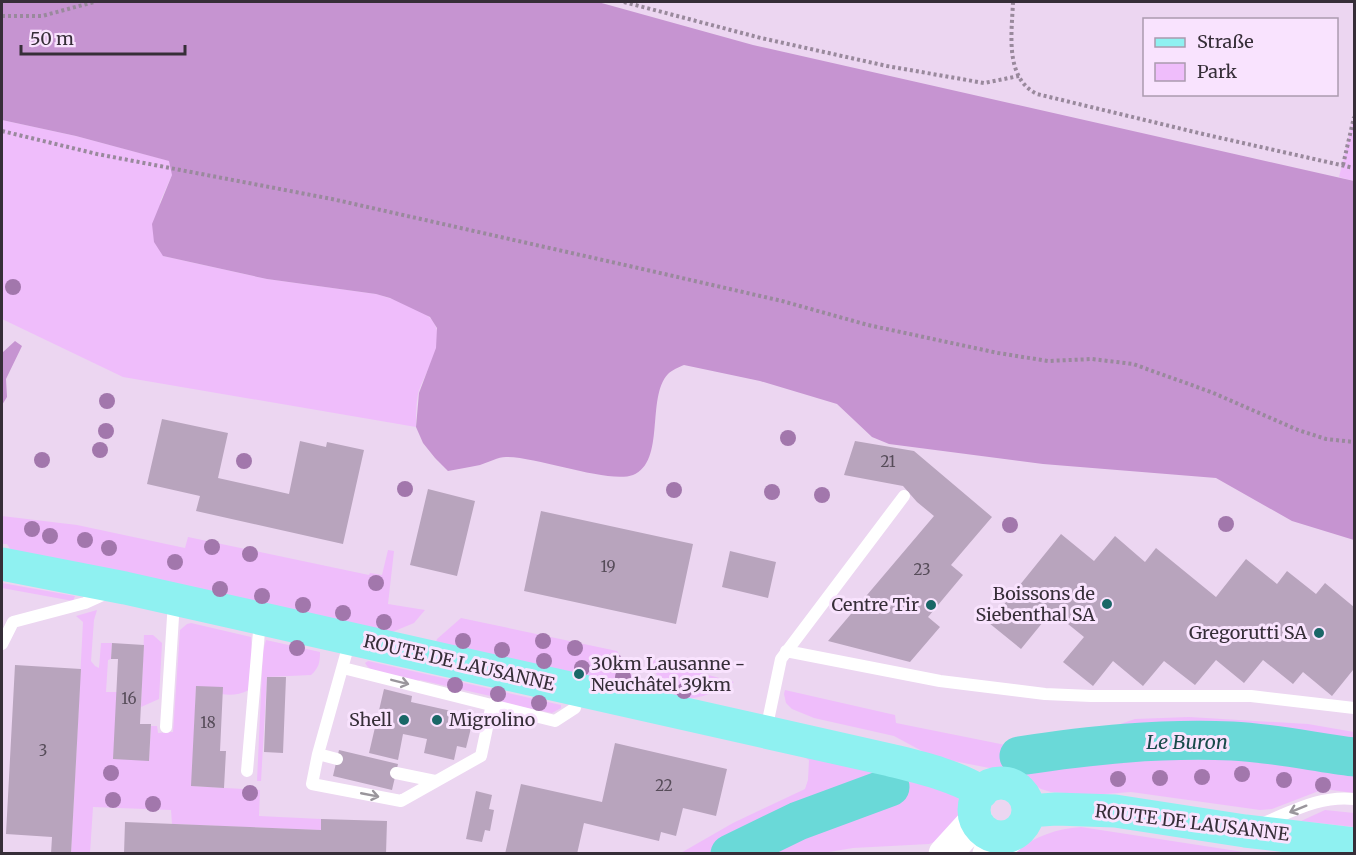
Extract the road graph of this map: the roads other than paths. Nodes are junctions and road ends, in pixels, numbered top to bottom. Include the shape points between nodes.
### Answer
1 (904, 496) dead end
2 (2, 564) edge
3 (125, 588) junction
4 (174, 600) junction
5 (260, 619) junction
6 (2, 644) edge
7 (786, 651) junction
8 (346, 653) junction
9 (578, 690) junction
10 (492, 704) junction
11 (1354, 708) edge
12 (166, 727) dead end
13 (766, 732) junction
14 (318, 754) junction
15 (337, 759) dead end
16 (247, 771) dead end
17 (396, 773) dead end
18 (435, 782) junction
19 (1354, 799) edge
20 (979, 806) junction
21 (1245, 831) junction
22 (1009, 834) edge
23 (1354, 844) edge
24 (945, 854) edge

1 - 7 lane
2 - 3 main road, ROUTE DE LAUSANNE
3 - 4 main road, ROUTE DE LAUSANNE
3 - 6 lane via 13,622
4 - 5 main road, ROUTE DE LAUSANNE
4 - 12 lane
5 - 8 main road, ROUTE DE LAUSANNE
5 - 16 lane
7 - 11 lane via 940,681 1046,694 1251,696
7 - 13 lane
8 - 9 main road, ROUTE DE LAUSANNE
8 -> 10 lane
8 - 14 lane
9 - 10 lane via 575,708 555,721
9 - 13 main road, ROUTE DE LAUSANNE
10 - 18 lane via 482,756
13 - 20 main road, ROUTE DE LAUSANNE via 962,780
14 - 15 lane
14 -> 18 lane via 312,784 401,801
17 - 18 lane
19 -> 21 lane via 1319,801
20 - 22 main road via 982,829 1000,837
20 - 22 main road via 997,784 1021,792 1026,800
20 - 24 main road
21 - 22 main road, ROUTE DE LAUSANNE via 1115,811 1056,809
21 - 23 main road, ROUTE DE LAUSANNE

